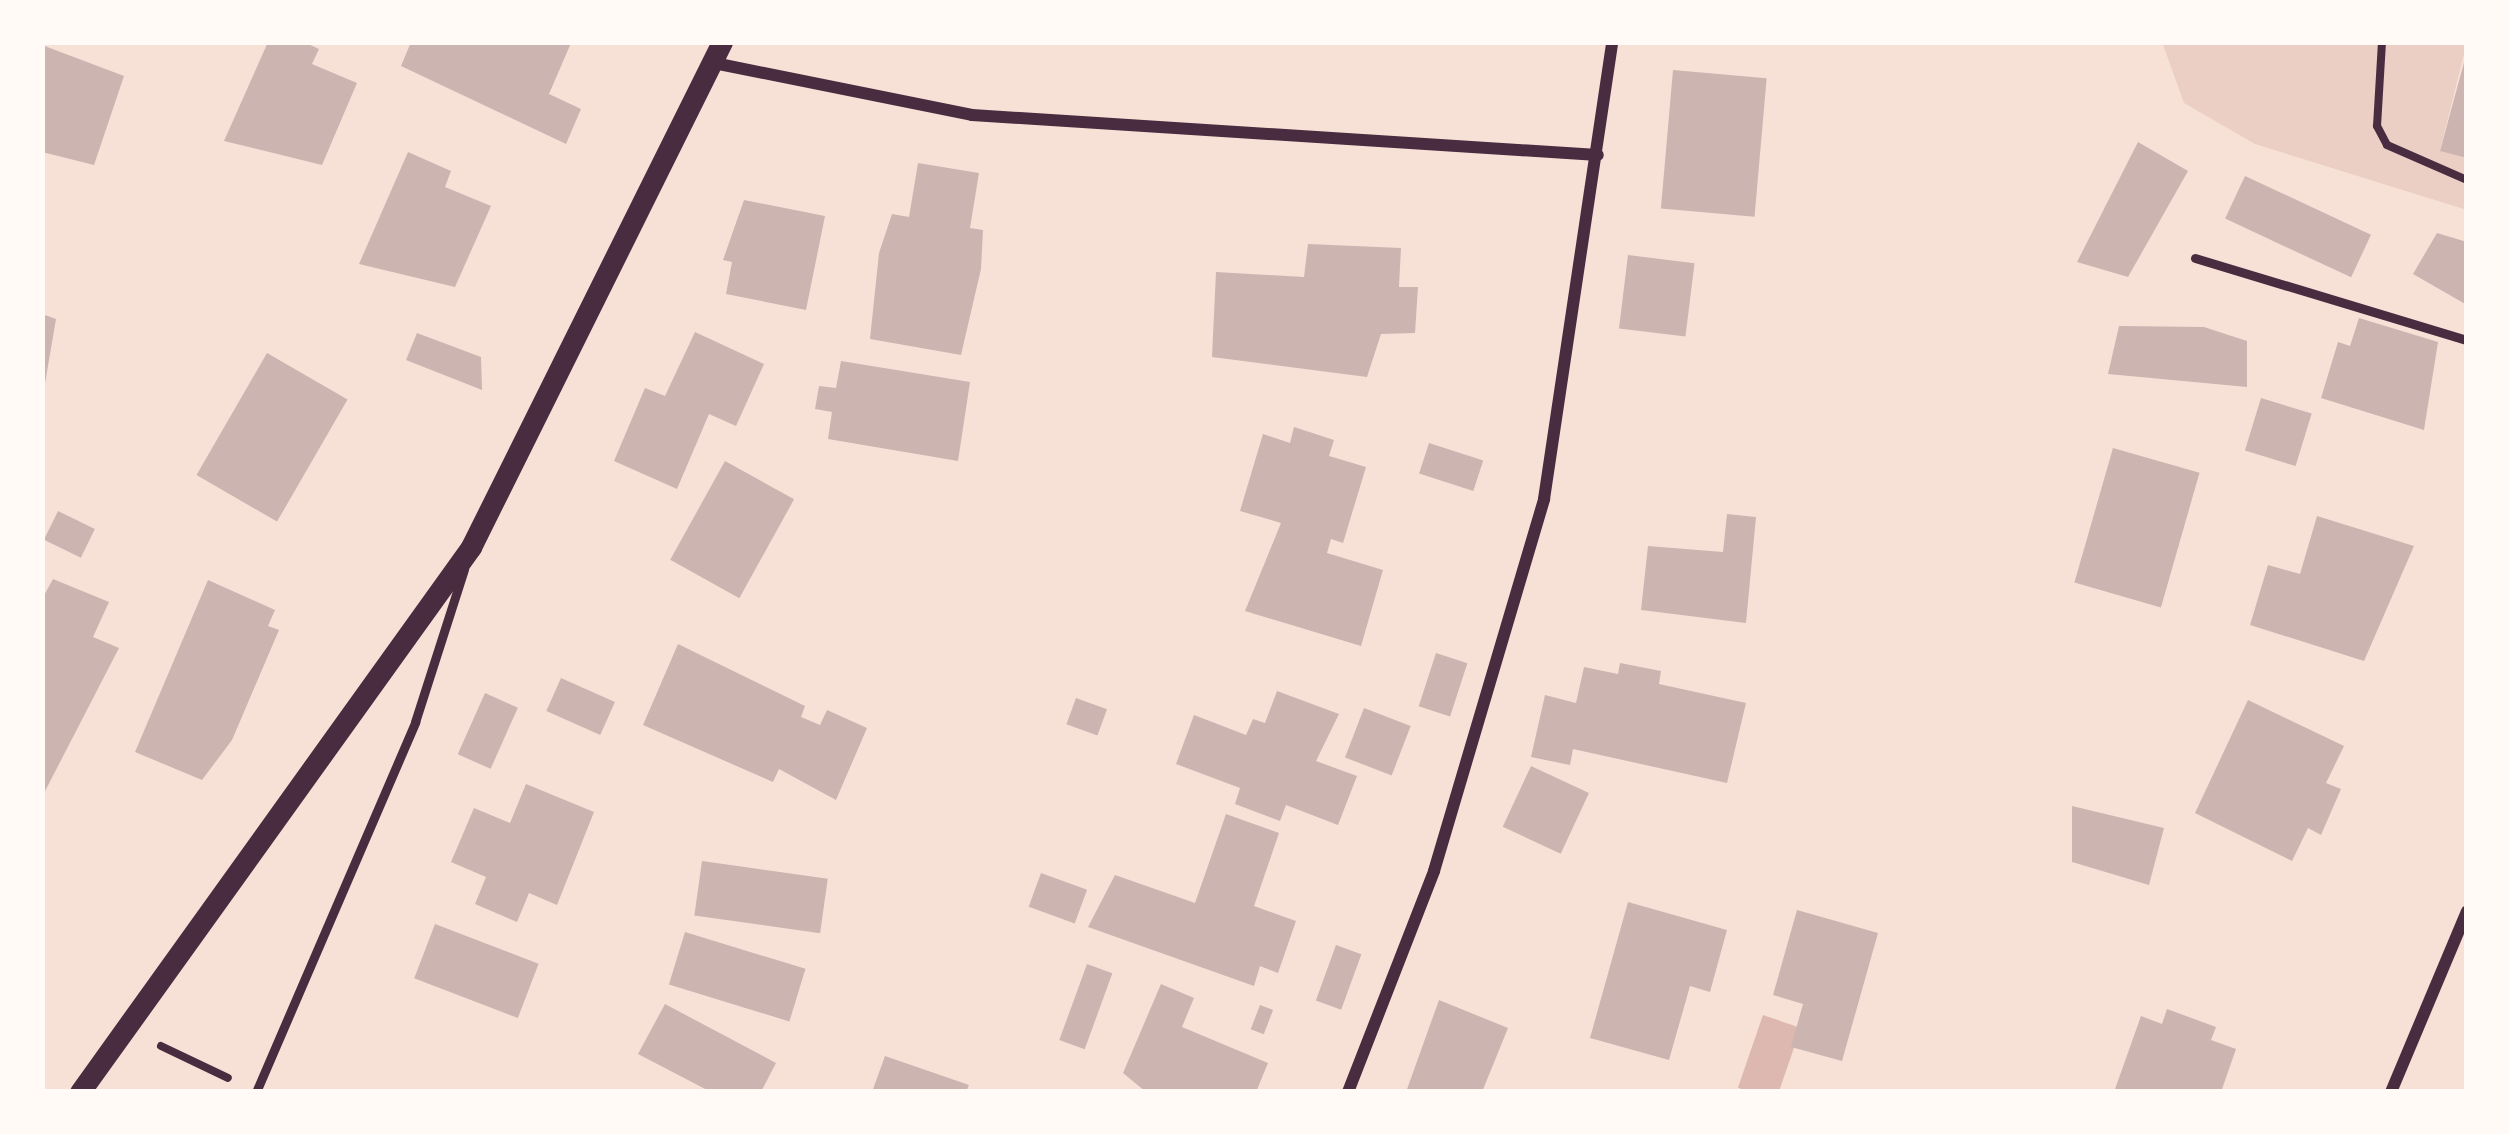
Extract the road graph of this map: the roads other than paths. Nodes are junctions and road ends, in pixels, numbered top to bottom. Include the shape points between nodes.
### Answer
1 (1612, 42) edge
2 (718, 52) edge
3 (1598, 155) junction
4 (2195, 258) dead end
5 (2467, 340) edge
6 (471, 547) junction
7 (2467, 911) edge
8 (80, 1092) edge
9 (256, 1092) edge
10 (1348, 1092) edge
11 (2391, 1092) edge

1 - 3 street
2 - 3 street via 972,116
2 - 6 street
3 - 10 street via 1544,499 1434,871
4 - 5 lane
6 - 8 street
6 - 9 lane via 416,722
7 - 11 street

